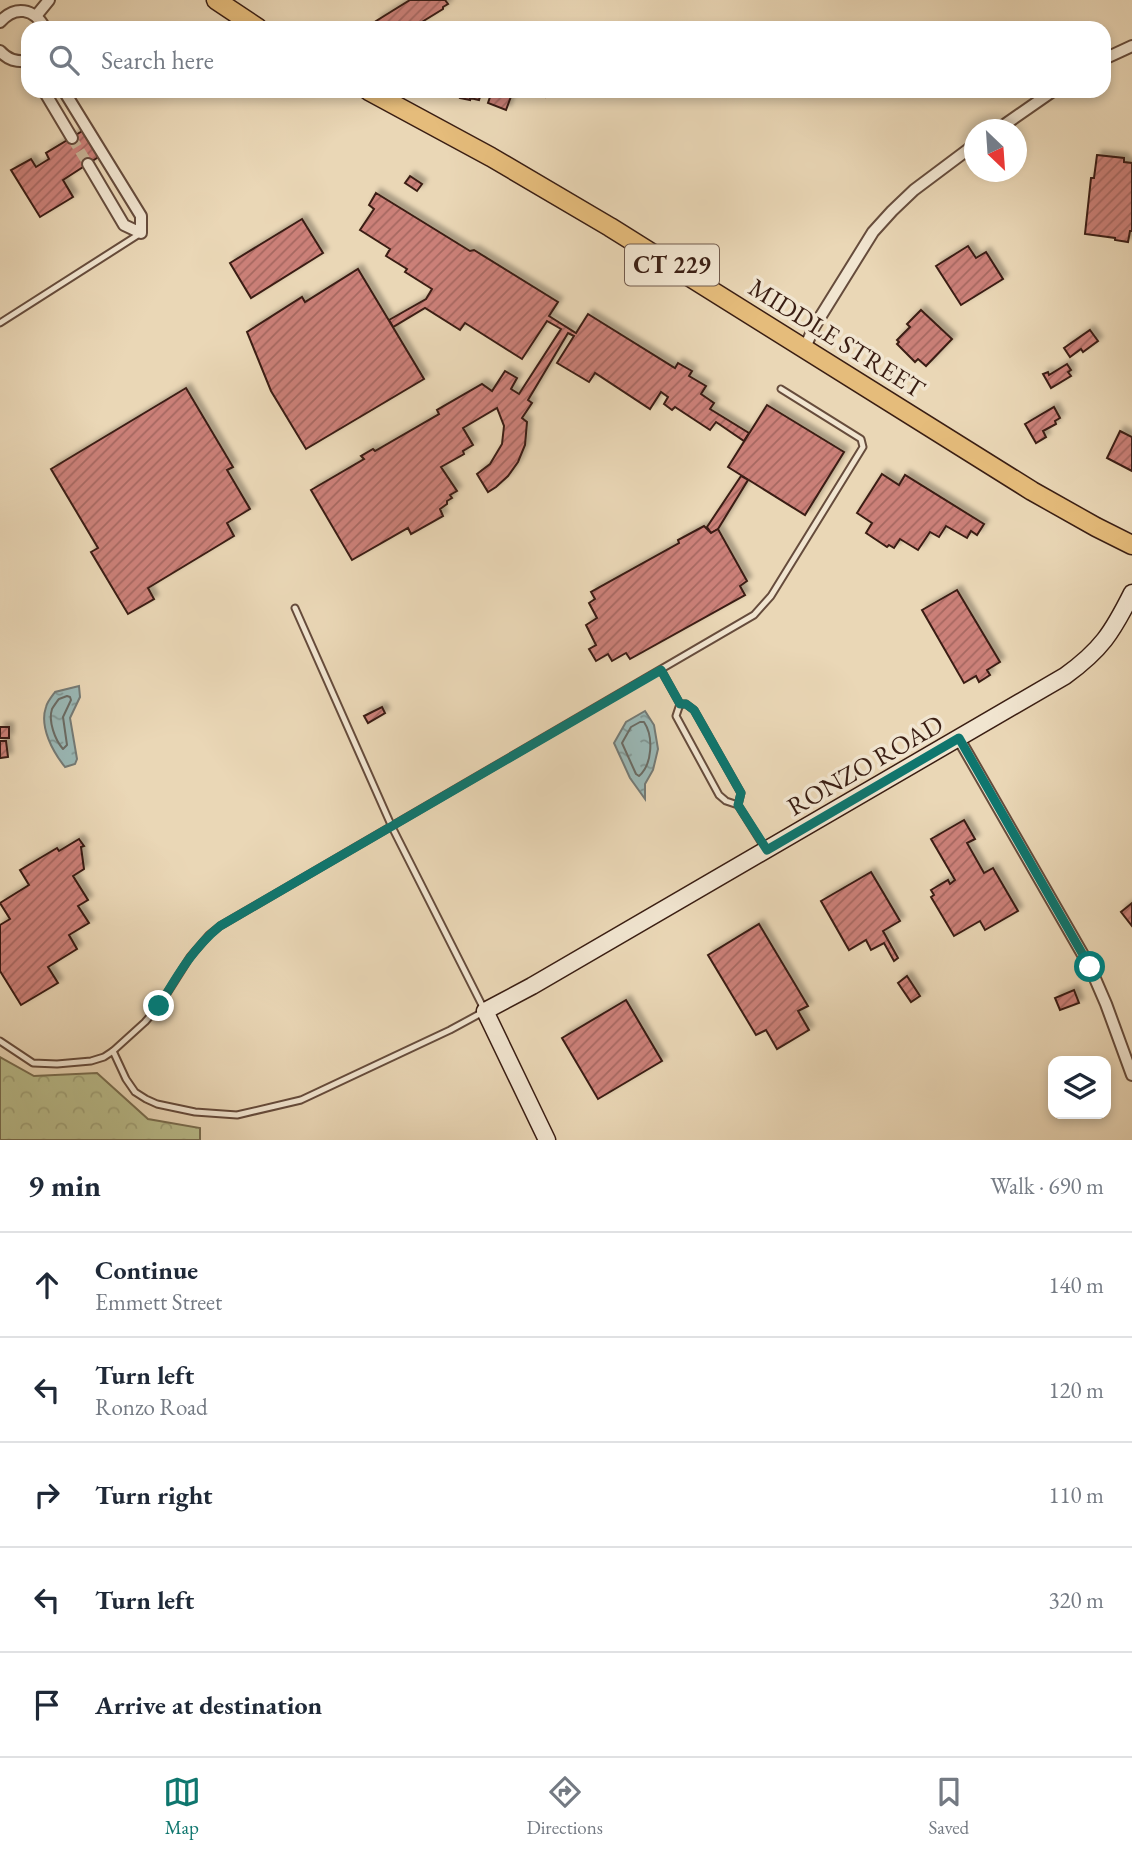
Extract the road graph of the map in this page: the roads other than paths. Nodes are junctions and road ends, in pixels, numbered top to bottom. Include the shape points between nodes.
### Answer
1 (49, 0) edge
2 (216, 0) edge
3 (36, 16) junction
4 (40, 21) edge
5 (248, 21) edge
6 (0, 22) edge
7 (1132, 46) edge
8 (0, 51) edge
9 (1111, 56) edge
10 (21, 61) edge
11 (48, 98) edge
12 (68, 98) edge
13 (382, 98) edge
14 (1043, 98) edge
15 (1013, 119) edge
16 (72, 138) tunnel mouth
17 (964, 153) edge
18 (88, 164) tunnel mouth
19 (141, 233) junction
20 (0, 323) edge
21 (804, 350) junction
22 (781, 389) dead end
23 (1132, 545) edge
24 (1132, 593) edge
25 (295, 608) dead end
26 (661, 670) junction
27 (680, 704) junction
28 (959, 738) junction
29 (738, 805) junction
30 (393, 827) junction
31 (767, 850) junction
32 (485, 1011) junction
33 (0, 1041) edge
34 (113, 1051) junction
35 (1132, 1075) edge
36 (547, 1140) edge

1 - 3 street
2 - 5 main road
3 - 4 street
3 - 6 street via 17,11
7 - 9 street
8 - 10 street
11 - 16 street
12 - 19 street via 141,216
13 - 21 main road, MIDDLE STREET / CT 229 via 591,215
14 - 15 street
17 - 21 street via 914,190 873,232
18 - 19 street via 124,225
19 - 20 lane
21 - 23 main road, MIDDLE STREET / CT 229 via 1032,491
22 - 26 lane via 861,439 863,447 771,596 754,615
24 - 28 main road, RONZO ROAD via 1111,633 1083,663
25 - 30 lane
26 - 27 lane
26 - 30 lane
27 - 29 lane via 694,710 726,764 741,793
27 - 29 lane via 676,716 719,795
28 - 31 main road, RONZO ROAD
28 - 35 street via 1090,967
29 - 31 lane
30 - 32 lane
30 - 34 lane via 220,926 190,957 159,1006
31 - 32 main road, RONZO ROAD
32 - 34 lane via 301,1100 237,1115 176,1108 146,1099 126,1079
32 - 36 main road
33 - 34 lane via 33,1063 91,1061

